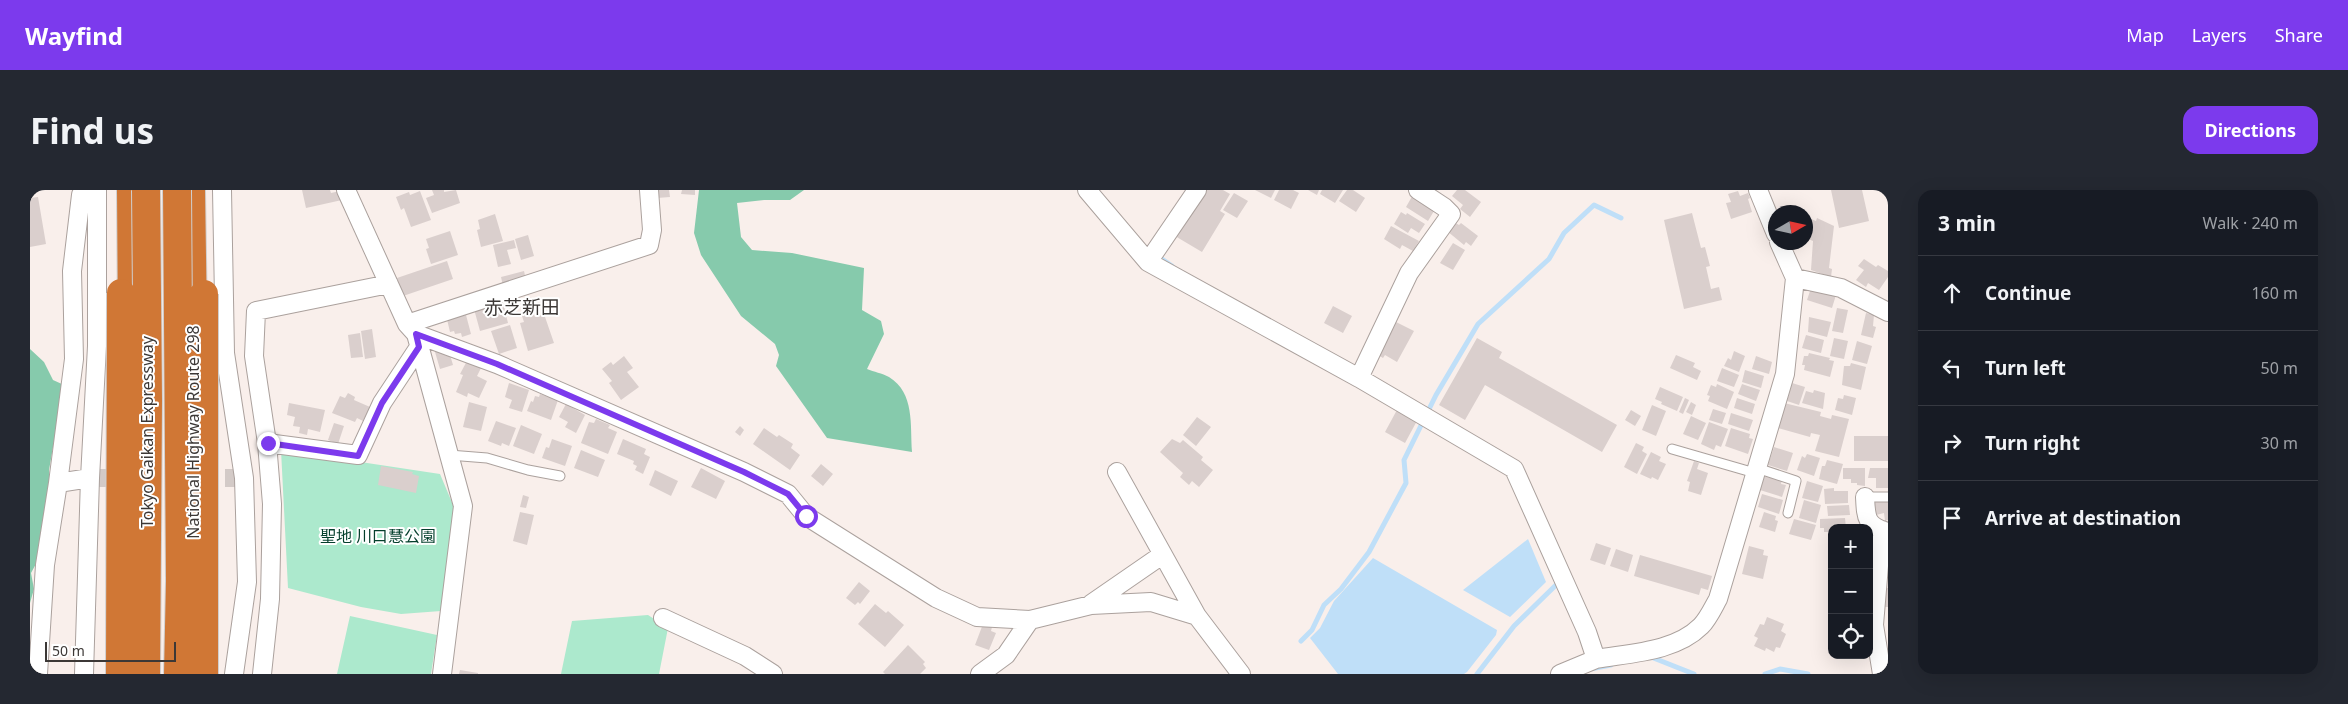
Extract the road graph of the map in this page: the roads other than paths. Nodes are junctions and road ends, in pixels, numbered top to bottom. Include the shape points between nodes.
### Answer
1 (105, 190) edge
2 (130, 190) edge
3 (146, 190) edge
4 (177, 190) edge
5 (191, 190) edge
6 (204, 190) edge
7 (222, 190) edge
8 (346, 190) edge
9 (649, 190) edge
10 (1088, 190) edge
11 (1197, 190) edge
12 (1418, 190) edge
13 (1758, 190) edge
14 (1768, 214) edge
15 (1783, 250) edge
16 (1148, 262) junction
17 (1795, 278) junction
18 (389, 284) junction
19 (1888, 312) edge
20 (414, 335) junction
21 (1359, 378) junction
22 (268, 443) junction
23 (1672, 449) dead end
24 (448, 455) junction
25 (1756, 470) junction
26 (1117, 472) dead end
27 (270, 476) junction
28 (560, 476) dead end
29 (90, 478) junction
30 (244, 478) junction
31 (58, 483) junction
32 (1865, 497) joint
33 (1888, 497) edge
34 (1788, 513) dead end
35 (1885, 531) edge
36 (1162, 555) junction
37 (1091, 605) junction
38 (1197, 616) junction
39 (664, 618) dead end
40 (1030, 620) junction
41 (1596, 659) junction
42 (38, 674) edge
43 (84, 674) edge
44 (120, 674) edge
45 (130, 674) edge
46 (146, 674) edge
47 (178, 674) edge
48 (193, 674) edge
49 (204, 674) edge
50 (234, 674) edge
51 (262, 674) edge
52 (442, 674) edge
53 (773, 674) edge
54 (980, 674) edge
55 (1241, 674) edge
56 (1560, 674) edge
57 (1882, 674) edge

1 - 29 street
1 - 31 street via 81,195 72,271 74,359
1 - 44 highway, bridge via 121,293
2 - 45 highway via 133,437
3 - 46 highway, Tokyo Gaikan Expressway, bridge
4 - 47 highway, Tokyo Gaikan Expressway, bridge
5 - 48 highway, National Highway Route 298
6 - 49 highway, bridge
7 - 30 street via 225,353
8 - 18 street
9 - 20 street via 652,230 649,245
10 - 16 street
11 - 16 street
12 - 21 street via 1451,214 1409,273
13 - 14 street
15 - 17 street
16 - 21 street
17 - 19 street via 1841,288
17 - 25 street via 1785,374
18 - 20 street
18 - 22 street via 256,312 254,356
20 - 22 street via 358,456
20 - 24 street
20 - 40 street via 497,364 788,494 806,516 944,602 977,617
21 - 41 street via 1514,469
22 - 27 street
23 - 25 lane
24 - 28 lane via 487,458
24 - 52 street via 463,506
25 - 34 lane via 1796,481
25 - 41 street via 1718,600 1702,625 1684,638 1654,650
26 - 36 street
27 - 30 street
27 - 51 street via 270,599
29 - 31 street
29 - 43 street
30 - 50 street via 246,582
31 - 42 street via 46,565
32 - 33 lane
32 - 35 street via 1866,517 1874,527
35 - 57 street via 1874,625
36 - 37 street
36 - 38 street
37 - 38 street via 1151,602
37 - 40 street
38 - 55 street
39 - 53 street via 745,656
40 - 54 street via 1006,655
41 - 56 street

